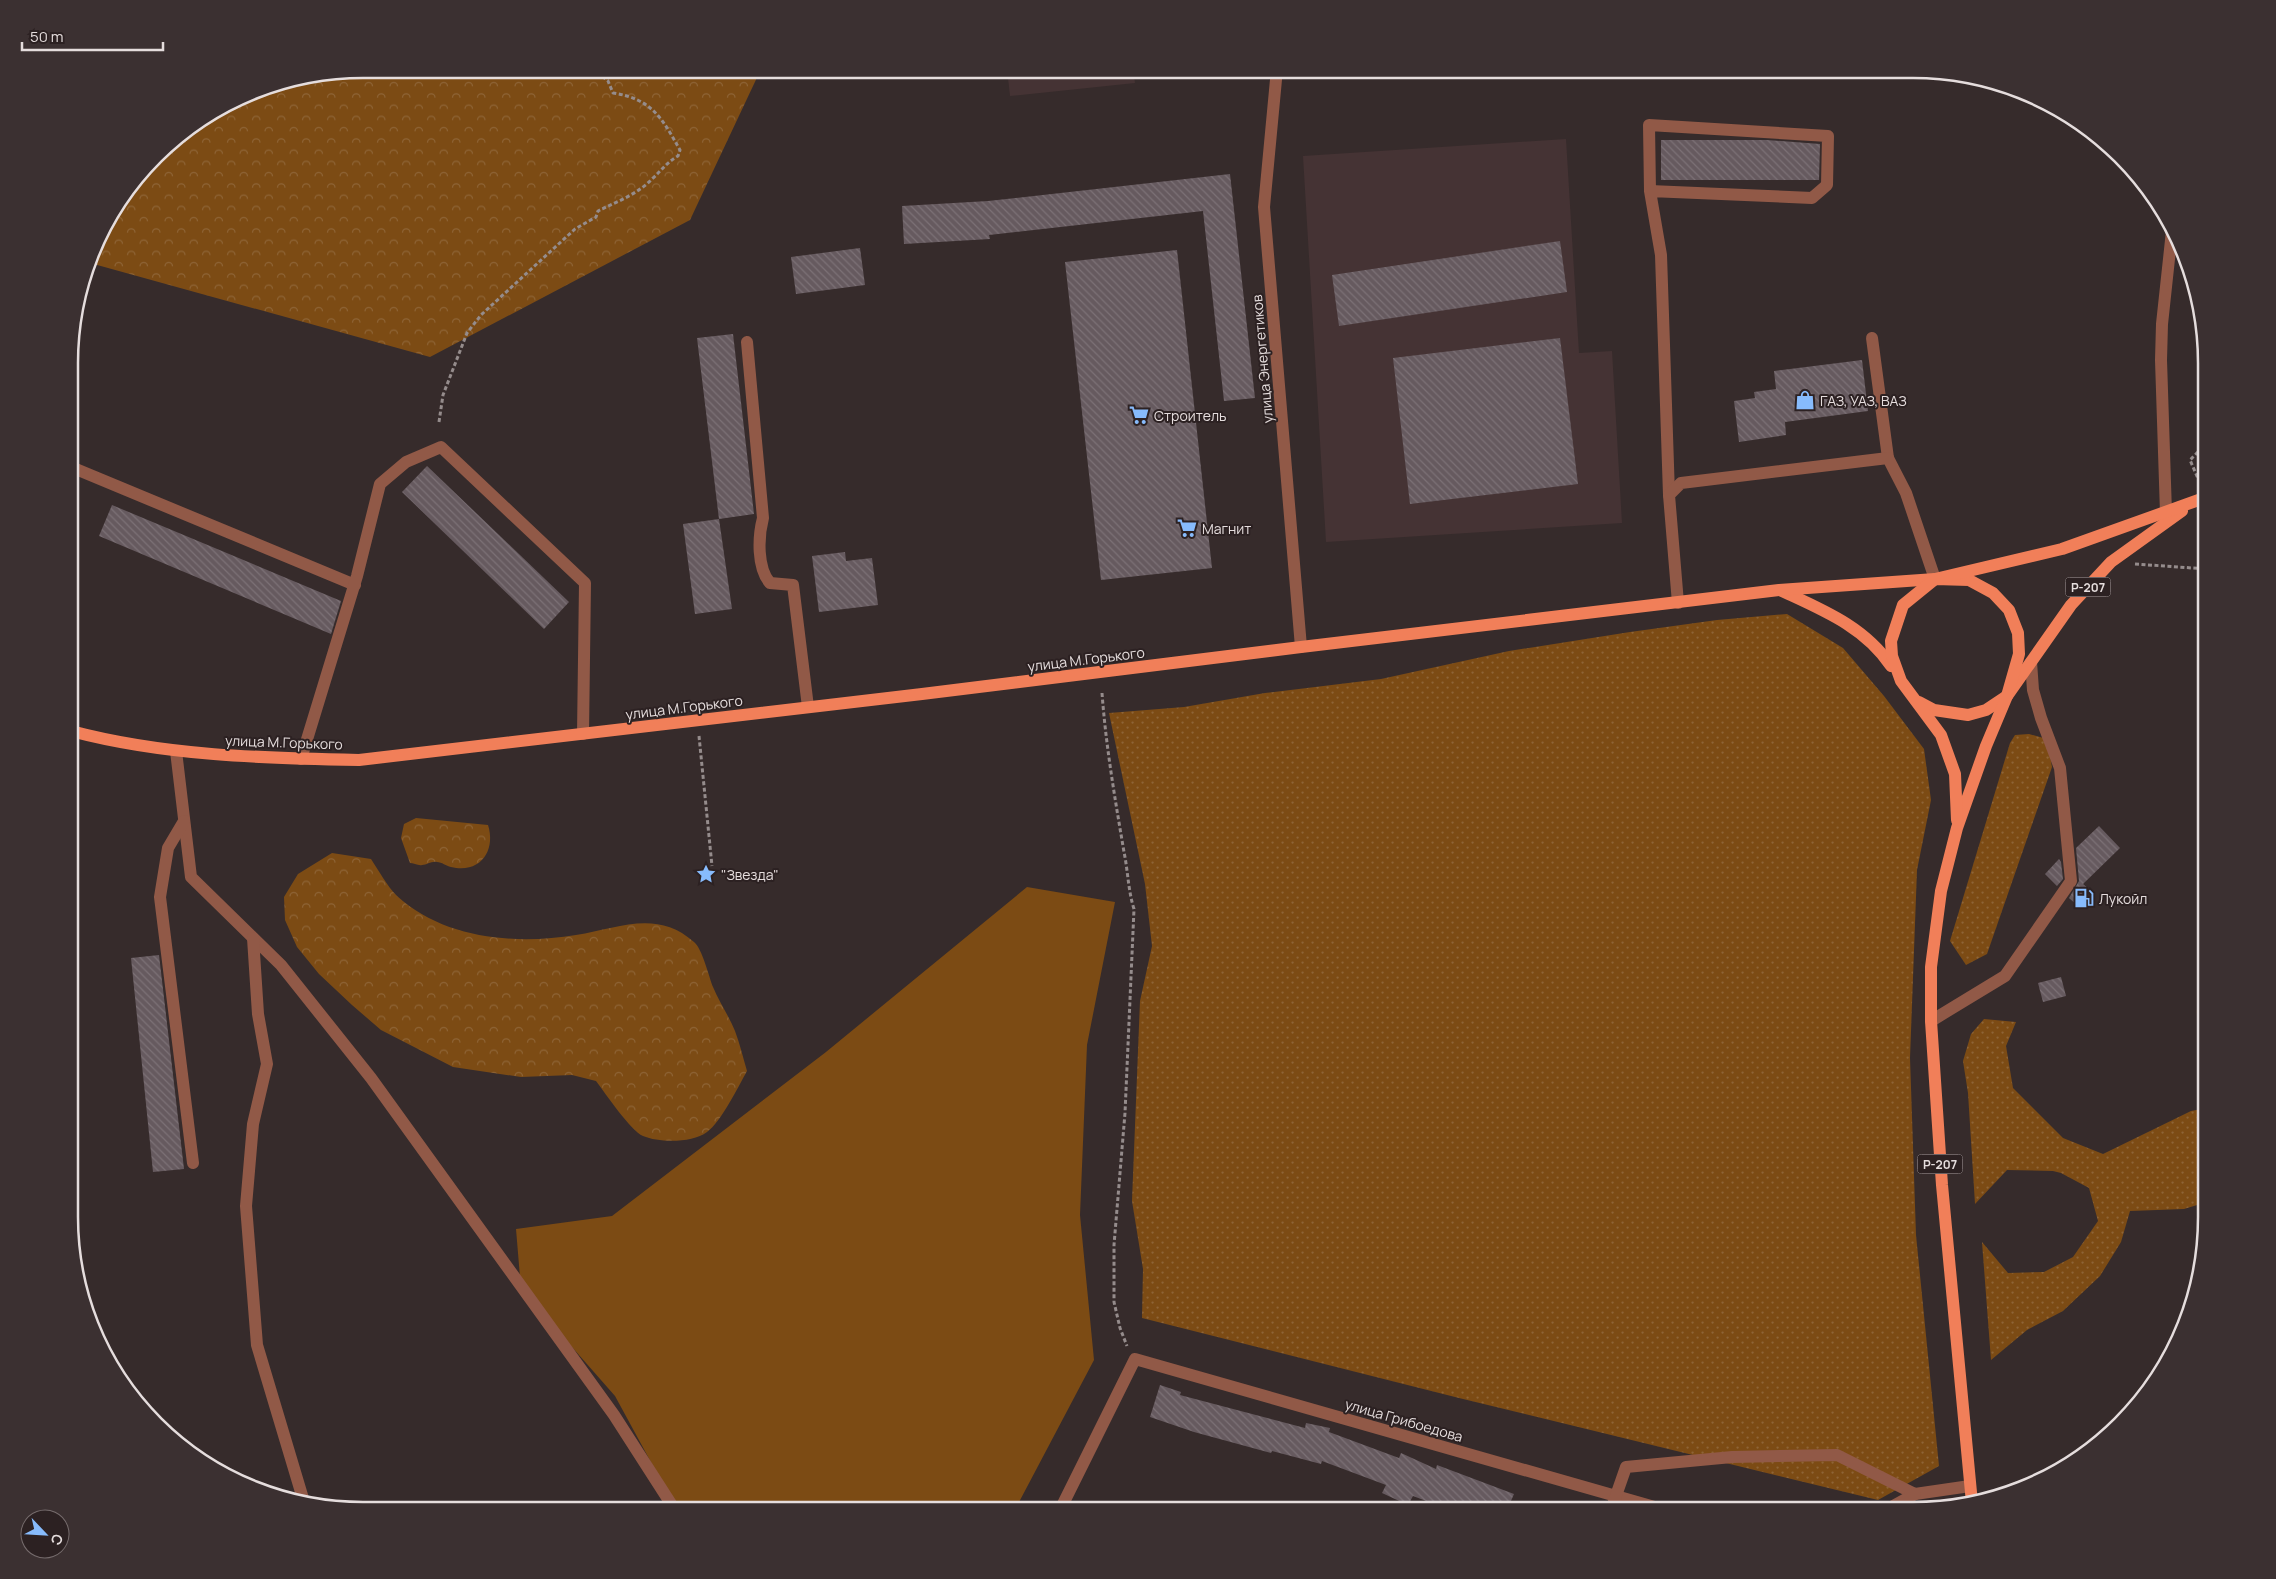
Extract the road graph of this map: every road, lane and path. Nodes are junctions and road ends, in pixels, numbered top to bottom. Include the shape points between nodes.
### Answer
1 (604, 78) edge
2 (1276, 78) edge
3 (1650, 191) junction
4 (2171, 240) edge
5 (1872, 338) dead end
6 (747, 342) dead end
7 (439, 422) dead end
8 (2198, 452) edge
9 (1888, 458) junction
10 (78, 470) edge
11 (2198, 486) edge
12 (1669, 495) junction
13 (2198, 501) edge
14 (2198, 502) edge
15 (2166, 513) junction
16 (2111, 562) junction
17 (2198, 568) edge
18 (1935, 579) junction
19 (354, 585) junction
20 (1779, 590) junction
21 (1678, 603) junction
22 (1301, 647) junction
23 (2031, 662) junction
24 (1901, 681) junction
25 (1102, 693) dead end
26 (2007, 696) junction
27 (1915, 700) junction
28 (808, 707) junction
29 (697, 720) junction
30 (78, 733) edge
31 (583, 734) junction
32 (176, 751) junction
33 (301, 759) junction
34 (184, 821) junction
35 (1957, 828) junction
36 (712, 866) dead end
37 (253, 938) junction
38 (1931, 1021) junction
39 (193, 1163) dead end
40 (1135, 1359) junction
41 (1970, 1486) junction
42 (1915, 1494) junction
43 (302, 1495) edge
44 (1616, 1495) junction
45 (1971, 1496) edge
46 (669, 1502) edge
47 (1064, 1502) edge
48 (1614, 1502) edge
49 (1639, 1502) edge
50 (1900, 1502) edge

1 - 7 path via 613,93 629,95 649,105 665,123 680,150 678,156 652,180 575,229 481,315 467,333 443,394
2 - 22 street, улица Энергетиков via 1264,207
3 - 3 street via 1648,125 1828,136 1827,185 1812,198
3 - 12 street via 1661,254
4 - 15 street via 2161,351
5 - 9 street
6 - 28 street via 763,518 759,534 763,576 770,583 793,585
8 - 11 path via 2190,460
9 - 12 street via 1681,483
9 - 18 street via 1906,493
10 - 19 street
12 - 21 street
13 - 15 main road, Р-207
14 - 16 main road, Р-207
15 - 18 main road, Р-207 via 2062,549
16 - 17 path
16 - 23 main road, Р-207 via 2071,605
18 - 20 main road, улица М.Горького
18 - 24 main road, Р-207 via 1903,605 1895,624 1892,656
18 - 26 main road, Р-207 via 1969,580 1992,593 2009,610 2018,633 2019,654
19 - 31 street via 380,484 406,462 441,447 585,583
19 - 33 street
20 - 21 main road, улица М.Горького
20 - 24 main road via 1838,616 1881,651
21 - 22 main road, улица М.Горького
22 - 28 main road, улица М.Горького
23 - 26 main road, Р-207
23 - 38 street via 2038,709 2060,768 2071,881 2005,976
24 - 27 main road, Р-207
25 - 40 path via 1109,766 1134,909 1126,1113 1114,1245 1116,1313 1126,1344
26 - 27 main road via 1986,710 1968,715 1934,710
26 - 35 main road, Р-207
27 - 35 main road, Р-207 via 1942,735 1955,774
28 - 29 main road, улица М.Горького
29 - 31 main road, улица М.Горького
29 - 36 path
30 - 32 main road, улица М.Горького via 111,742
31 - 33 main road, улица М.Горького via 359,760
32 - 33 main road, улица М.Горького
32 - 34 street
34 - 37 street via 191,877
34 - 39 street via 168,848 160,897
35 - 38 main road, Р-207 via 1941,891 1931,967
37 - 43 street via 258,1014 267,1064 253,1124 246,1206 257,1345
37 - 46 street via 281,965 371,1078 614,1415
38 - 41 main road, Р-207 via 1942,1185
40 - 44 street, улица Грибоедова
40 - 47 street
41 - 42 street
41 - 45 main road, Р-207
42 - 44 street via 1837,1455 1732,1457 1626,1466
42 - 50 street
44 - 48 street
44 - 49 street, улица Грибоедова

